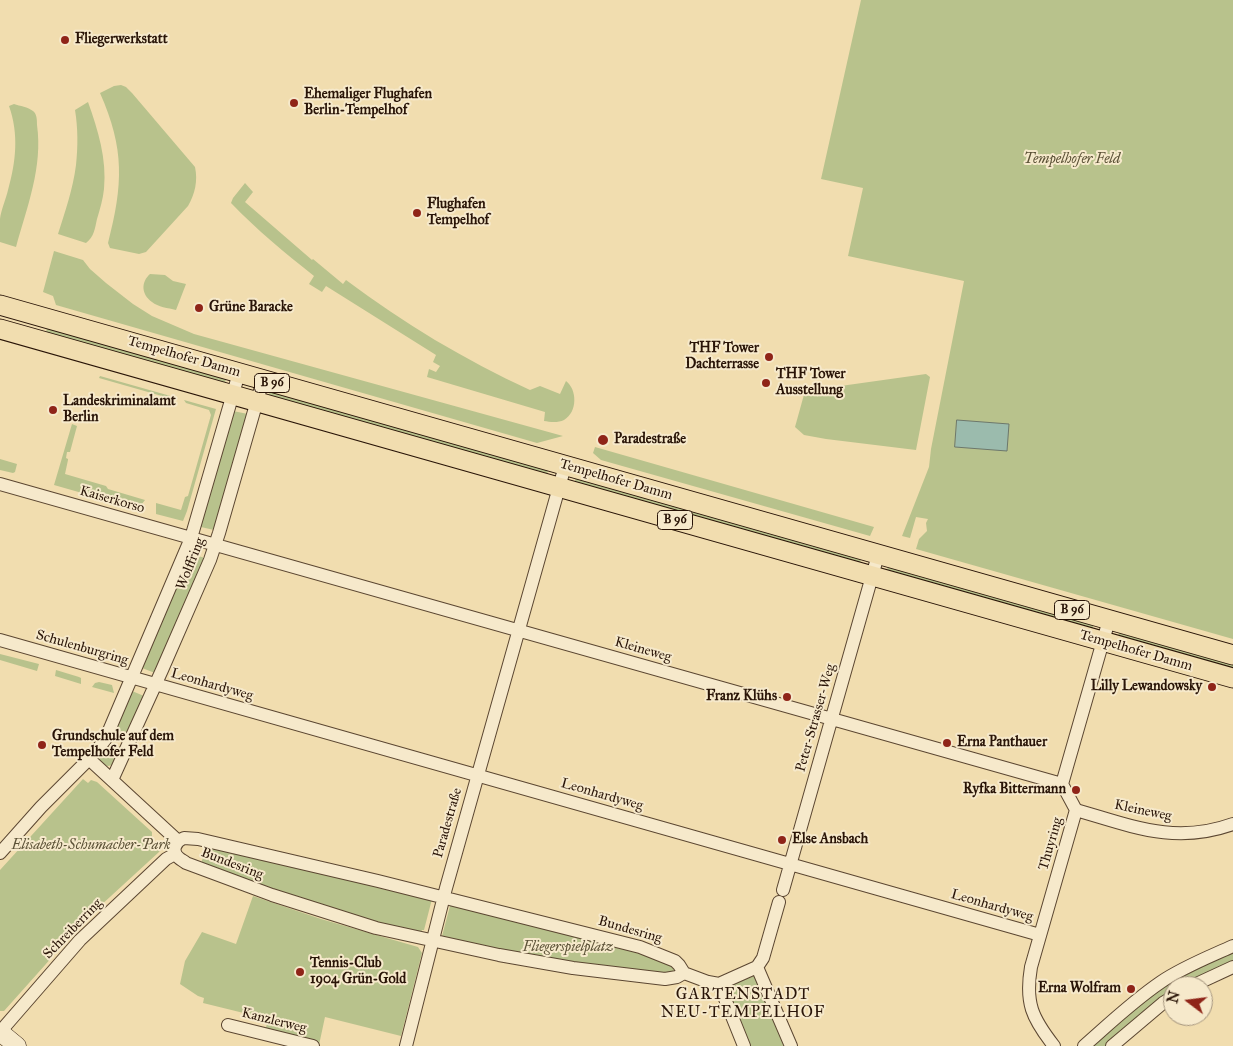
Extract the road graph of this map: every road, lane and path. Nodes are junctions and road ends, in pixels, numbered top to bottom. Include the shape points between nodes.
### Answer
1 (6, 307) edge
2 (0, 324) edge
3 (0, 329) edge
4 (239, 373) junction
5 (263, 380) junction
6 (233, 395) junction
7 (257, 402) junction
8 (565, 466) junction
9 (0, 484) edge
10 (559, 487) junction
11 (191, 538) junction
12 (215, 545) junction
13 (878, 554) junction
14 (872, 576) junction
15 (1109, 620) junction
16 (519, 631) junction
17 (0, 640) edge
18 (1103, 641) junction
19 (1233, 655) edge
20 (132, 677) junction
21 (1233, 678) edge
22 (156, 684) junction
23 (832, 719) junction
24 (105, 740) junction
25 (125, 752) junction
26 (89, 759) junction
27 (478, 775) junction
28 (112, 780) junction
29 (1062, 784) junction
30 (1076, 810) junction
31 (1233, 824) edge
32 (178, 840) junction
33 (0, 853) edge
34 (175, 854) junction
35 (790, 864) junction
36 (443, 898) junction
37 (1040, 935) junction
38 (432, 942) junction
39 (1233, 946) edge
40 (757, 967) junction
41 (1233, 967) edge
42 (684, 973) junction
43 (1213, 976) edge
44 (719, 984) junction
45 (1163, 1003) edge
46 (228, 1025) dead end
47 (0, 1032) edge
48 (17, 1046) edge
49 (313, 1046) edge
50 (406, 1046) edge
51 (744, 1046) edge
52 (791, 1046) edge
53 (1054, 1046) edge
54 (1084, 1046) edge
55 (1112, 1046) edge

1 - 2 street
1 - 4 main road, Tempelhofer Damm / B 96
3 - 6 main road, Tempelhofer Damm / B 96
4 - 5 main road, Tempelhofer Damm / B 96
4 - 6 street, Wolffring
5 - 7 street, Wolffring
5 - 8 main road, Tempelhofer Damm / B 96
6 - 7 main road, Tempelhofer Damm / B 96
6 - 11 street, Wolffring
7 - 10 main road, Tempelhofer Damm / B 96
7 - 12 street, Wolffring
8 - 10 street, Paradestraße
8 - 13 main road, Tempelhofer Damm / B 96
9 - 11 street, Kaiserkorso
10 - 14 main road, Tempelhofer Damm / B 96
10 - 16 street, Paradestraße
11 - 12 street, Kaiserkorso
11 - 20 street, Wolffring
12 - 16 street, Kleineweg
12 - 22 street, Wolffring
13 - 14 street, Peter-Strasser-Weg
13 - 15 main road, Tempelhofer Damm / B 96
14 - 18 main road, Tempelhofer Damm / B 96
14 - 23 street, Peter-Strasser-Weg
15 - 18 street
15 - 19 main road, Tempelhofer Damm / B 96
16 - 23 street, Kleineweg
16 - 27 street, Paradestraße
17 - 20 street, Schulenburgring
18 - 21 main road, Tempelhofer Damm / B 96
18 - 29 street
20 - 22 street, Schulenburgring
20 - 24 street, Wolffring
22 - 25 street, Wolffring
22 - 27 street, Leonhardyweg
23 - 29 street, Kleineweg
23 - 35 street, Peter-Strasser-Weg
24 - 25 street
24 - 26 street, Wolffring
25 - 28 street, Wolffring
26 - 28 street
26 - 33 street, Wolffring
27 - 35 street, Leonhardyweg
27 - 36 street, Paradestraße
28 - 32 street
29 - 30 street, Thuyring
30 - 31 street, Kleineweg via 1171,834
30 - 37 street, Thuyring
32 - 34 street
32 - 36 street, Bundesring via 198,839
34 - 38 street, Bundesring via 186,863 272,895 360,924
34 - 47 street, Schreiberring via 80,940
35 - 37 street, Leonhardyweg
35 - 40 street, Peter-Strasser-Weg via 763,958
36 - 38 street, Paradestraße
36 - 42 street, Bundesring via 640,947 675,961
37 - 53 street, Thuyring via 1031,967 1029,994 1038,1025
38 - 42 street, Bundesring via 573,968 665,980 678,978
38 - 50 street, Paradestraße
39 - 54 street via 1162,981
40 - 44 street
40 - 52 street
41 - 43 street
42 - 44 street
44 - 51 street
45 - 55 street
46 - 49 street, Kanzlerweg
47 - 48 street

